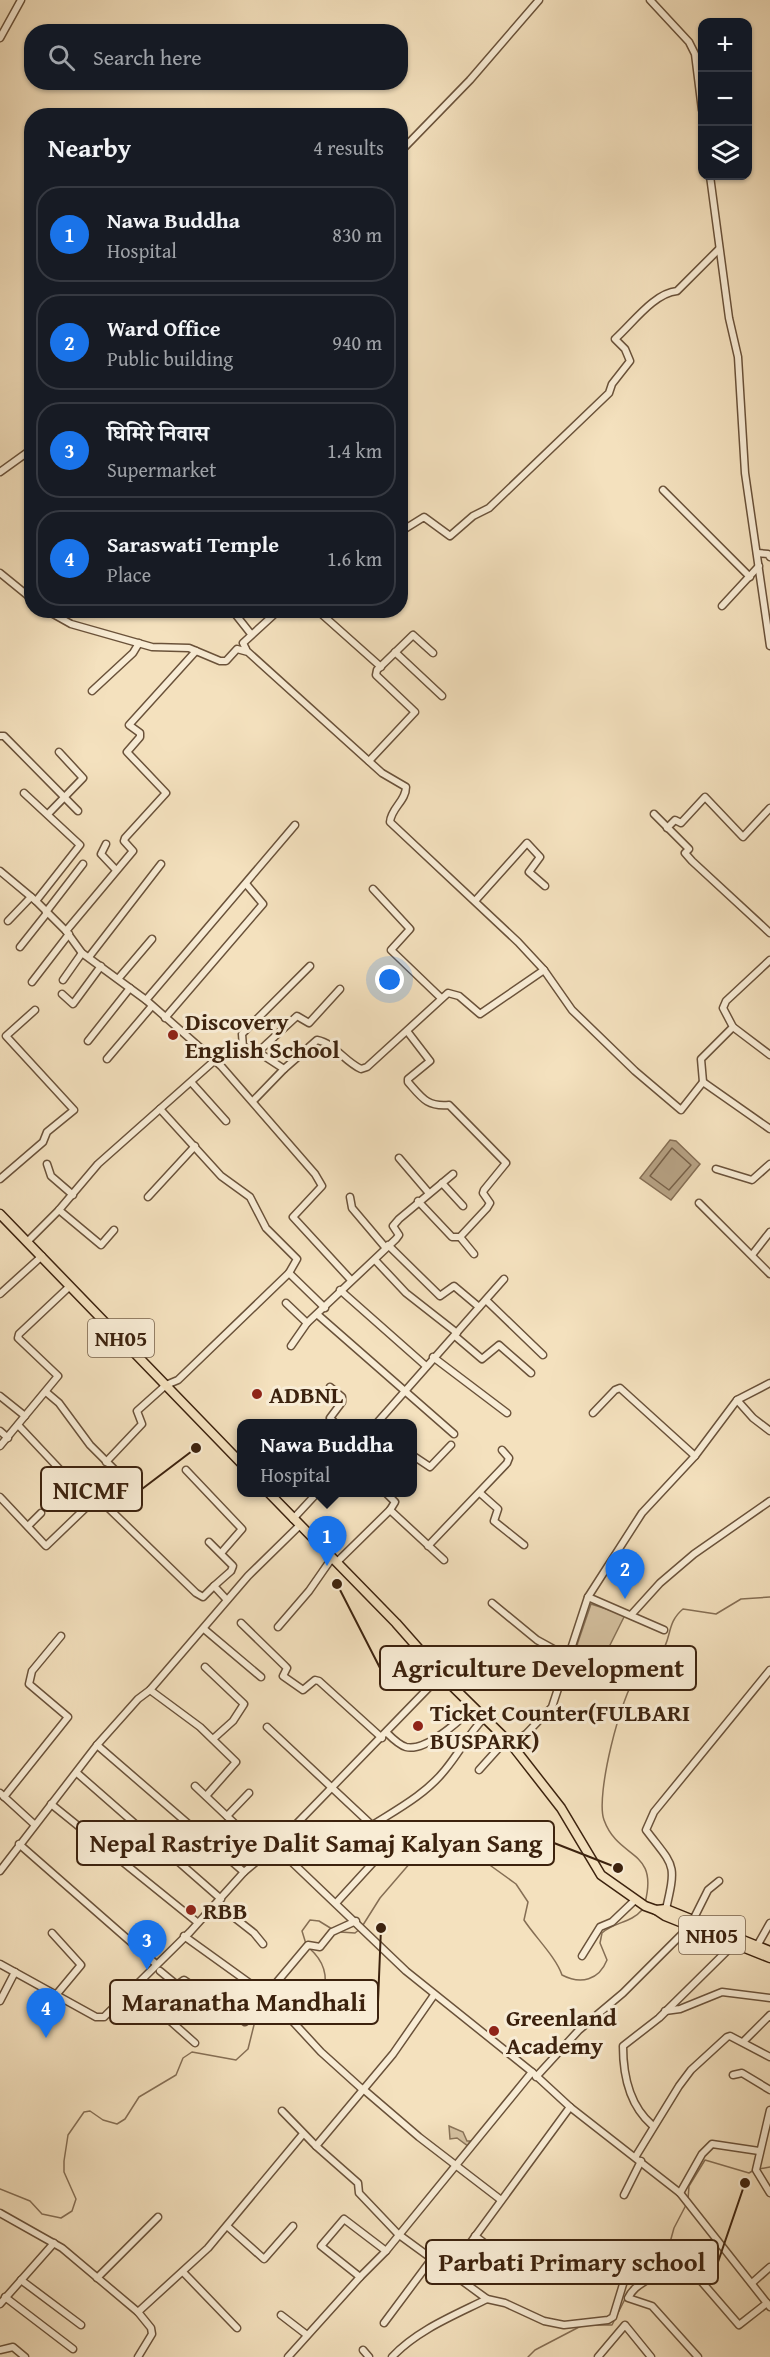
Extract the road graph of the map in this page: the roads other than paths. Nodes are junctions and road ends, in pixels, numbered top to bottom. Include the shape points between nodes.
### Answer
1 (21, 0) edge
2 (539, 0) edge
3 (650, 0) edge
4 (0, 38) edge
5 (698, 85) edge
6 (408, 144) edge
7 (710, 180) edge
8 (719, 249) junction
9 (24, 454) edge
10 (0, 471) edge
11 (663, 490) dead end
12 (408, 527) edge
13 (757, 553) junction
14 (770, 557) edge
15 (759, 566) junction
16 (0, 573) edge
17 (750, 577) junction
18 (24, 592) edge
19 (722, 606) dead end
20 (60, 618) edge
21 (238, 618) edge
22 (270, 618) edge
23 (326, 618) edge
24 (251, 634) junction
25 (139, 643) junction
26 (770, 646) edge
27 (196, 651) junction
28 (249, 652) junction
29 (395, 652) junction
30 (434, 653) dead end
31 (381, 667) junction
32 (92, 691) dead end
33 (442, 696) dead end
34 (0, 736) edge
35 (59, 752) dead end
36 (369, 761) junction
37 (24, 793) dead end
38 (64, 798) junction
39 (770, 808) edge
40 (78, 811) dead end
41 (48, 814) junction
42 (654, 814) dead end
43 (295, 825) dead end
44 (667, 828) junction
45 (106, 844) dead end
46 (83, 864) dead end
47 (161, 864) dead end
48 (116, 870) junction
49 (0, 871) edge
50 (247, 885) junction
51 (545, 886) dead end
52 (373, 889) dead end
53 (33, 899) junction
54 (475, 901) junction
55 (46, 912) junction
56 (8, 921) dead end
57 (67, 933) junction
58 (770, 933) edge
59 (152, 939) dead end
60 (20, 947) dead end
61 (85, 955) junction
62 (770, 960) edge
63 (101, 966) junction
64 (310, 966) dead end
65 (544, 970) junction
66 (118, 979) junction
67 (63, 980) dead end
68 (32, 982) dead end
69 (130, 988) junction
70 (340, 989) dead end
71 (62, 994) dead end
72 (441, 998) junction
73 (146, 1000) junction
74 (152, 1006) junction
75 (34, 1010) dead end
76 (165, 1018) junction
77 (733, 1027) junction
78 (407, 1031) junction
79 (88, 1041) dead end
80 (243, 1047) junction
81 (258, 1052) junction
82 (770, 1055) edge
83 (107, 1059) dead end
84 (213, 1061) junction
85 (284, 1070) junction
86 (191, 1082) junction
87 (703, 1082) junction
88 (253, 1101) junction
89 (160, 1109) junction
90 (226, 1121) dead end
91 (770, 1129) edge
92 (195, 1146) junction
93 (399, 1158) dead end
94 (47, 1164) dead end
95 (770, 1164) edge
96 (716, 1169) dead end
97 (453, 1174) dead end
98 (0, 1179) edge
99 (442, 1184) junction
100 (428, 1192) junction
101 (73, 1195) junction
102 (148, 1197) dead end
103 (350, 1197) dead end
104 (418, 1201) junction
105 (699, 1203) dead end
106 (463, 1206) dead end
107 (59, 1210) junction
108 (0, 1214) edge
109 (114, 1230) dead end
110 (770, 1232) edge
111 (460, 1238) junction
112 (28, 1241) junction
113 (387, 1246) junction
114 (474, 1254) dead end
115 (752, 1255) junction
116 (42, 1256) junction
117 (375, 1260) junction
118 (289, 1273) junction
119 (770, 1274) edge
120 (504, 1279) dead end
121 (351, 1280) junction
122 (70, 1286) junction
123 (340, 1290) junction
124 (0, 1294) edge
125 (486, 1300) junction
126 (286, 1303) dead end
127 (479, 1307) junction
128 (326, 1308) junction
129 (318, 1315) junction
130 (307, 1323) junction
131 (456, 1334) junction
132 (291, 1346) dead end
133 (543, 1355) dead end
134 (433, 1357) junction
135 (426, 1366) junction
136 (531, 1373) dead end
137 (770, 1383) edge
138 (166, 1384) junction
139 (330, 1387) dead end
140 (405, 1390) junction
141 (46, 1392) junction
142 (0, 1396) edge
143 (737, 1400) junction
144 (507, 1413) dead end
145 (593, 1413) dead end
146 (25, 1416) junction
147 (331, 1419) edge
148 (379, 1419) edge
149 (18, 1425) junction
150 (0, 1431) edge
151 (770, 1431) edge
152 (454, 1434) dead end
153 (8, 1438) junction
154 (451, 1445) dead end
155 (0, 1446) edge
156 (502, 1450) dead end
157 (695, 1456) junction
158 (417, 1458) edge
159 (237, 1459) edge
160 (106, 1462) junction
161 (186, 1470) dead end
162 (65, 1475) dead end
163 (480, 1493) junction
164 (0, 1497) edge
165 (98, 1497) junction
166 (273, 1497) edge
167 (314, 1497) edge
168 (390, 1497) edge
169 (770, 1501) edge
170 (390, 1510) junction
171 (41, 1513) dead end
172 (296, 1522) junction
173 (28, 1526) junction
174 (209, 1542) dead end
175 (524, 1545) dead end
176 (428, 1546) junction
177 (222, 1552) junction
178 (335, 1560) junction
179 (444, 1560) dead end
180 (214, 1586) junction
181 (588, 1597) junction
182 (227, 1600) junction
183 (492, 1603) dead end
184 (631, 1615) junction
185 (240, 1623) dead end
186 (278, 1627) dead end
187 (204, 1629) junction
188 (664, 1630) dead end
189 (61, 1636) dead end
190 (568, 1657) junction
191 (205, 1667) dead end
192 (770, 1670) edge
193 (441, 1675) junction
194 (261, 1677) dead end
195 (150, 1689) junction
196 (474, 1707) junction
197 (484, 1718) junction
198 (267, 1727) dead end
199 (384, 1736) junction
200 (213, 1739) junction
201 (509, 1742) junction
202 (97, 1745) junction
203 (479, 1770) dead end
204 (77, 1773) junction
205 (195, 1786) dead end
206 (332, 1788) junction
207 (249, 1793) dead end
208 (2, 1795) edge
209 (206, 1796) junction
210 (51, 1804) junction
211 (227, 1816) junction
212 (35, 1825) junction
213 (370, 1826) junction
214 (19, 1844) junction
215 (275, 1846) junction
216 (266, 1853) junction
217 (1, 1868) edge
218 (244, 1872) junction
219 (719, 1881) dead end
220 (634, 1900) junction
221 (219, 1901) junction
222 (337, 1902) junction
223 (666, 1909) junction
224 (656, 1910) junction
225 (356, 1921) junction
226 (197, 1922) junction
227 (692, 1923) junction
228 (770, 1923) edge
229 (52, 1933) dead end
230 (184, 1935) junction
231 (263, 1944) dead end
232 (734, 1944) junction
233 (757, 1946) junction
234 (770, 1951) edge
235 (582, 1956) dead end
236 (770, 1958) edge
237 (0, 1964) edge
238 (156, 1964) junction
239 (160, 1971) dead end
240 (15, 1972) junction
241 (133, 1988) junction
242 (56, 1995) junction
243 (266, 1995) junction
244 (434, 1995) junction
245 (770, 1998) edge
246 (273, 2000) junction
247 (0, 2001) edge
248 (665, 2011) junction
249 (770, 2015) edge
250 (743, 2042) junction
251 (195, 2043) dead end
252 (770, 2057) edge
253 (534, 2074) junction
254 (734, 2075) dead end
255 (363, 2089) junction
256 (770, 2090) edge
257 (570, 2107) junction
258 (770, 2110) edge
259 (282, 2111) dead end
260 (652, 2125) junction
261 (303, 2134) junction
262 (316, 2146) junction
263 (759, 2151) junction
264 (638, 2158) junction
265 (458, 2165) junction
266 (680, 2193) junction
267 (770, 2193) edge
268 (624, 2195) dead end
269 (501, 2199) junction
270 (0, 2213) edge
271 (158, 2217) dead end
272 (227, 2226) junction
273 (293, 2226) dead end
274 (398, 2234) junction
275 (475, 2236) junction
276 (54, 2243) junction
277 (386, 2251) junction
278 (431, 2259) junction
279 (770, 2267) edge
280 (183, 2272) junction
281 (449, 2272) junction
282 (360, 2277) junction
283 (531, 2277) dead end
284 (97, 2278) junction
285 (21, 2280) junction
286 (624, 2281) dead end
287 (752, 2283) junction
288 (5, 2297) junction
289 (487, 2299) junction
290 (0, 2304) edge
291 (768, 2305) edge
292 (138, 2312) junction
293 (281, 2315) dead end
294 (384, 2323) dead end
295 (81, 2325) dead end
296 (237, 2328) dead end
297 (307, 2336) junction
298 (73, 2349) dead end
299 (0, 2350) edge
300 (363, 2350) dead end
301 (25, 2357) edge
302 (138, 2357) edge
303 (288, 2357) edge
304 (369, 2357) edge
305 (392, 2357) edge
306 (598, 2357) edge
307 (651, 2357) edge
308 (698, 2357) edge

1 - 4 street
2 - 6 street via 439,115
3 - 5 street via 692,48
7 - 8 street
8 - 12 street via 677,291 670,291 656,301 615,339 630,362 609,393 489,508 450,536 424,517
8 - 13 street via 738,357 745,473
9 - 10 street
11 - 17 street
13 - 14 street
13 - 15 street
15 - 17 street
15 - 26 street
16 - 18 street
17 - 19 street
20 - 25 street
21 - 24 street
22 - 24 street
23 - 31 street
24 - 28 street via 242,645
25 - 27 street via 152,647 182,646
25 - 32 street
27 - 28 street via 220,661 237,649
27 - 48 street via 129,725 140,737 128,752 166,794 125,838 133,850
28 - 36 street
29 - 30 street via 413,635
29 - 31 street
29 - 33 street
31 - 36 street via 376,675 415,712
34 - 38 street
35 - 38 street via 83,778
36 - 54 street via 406,787 390,822
37 - 41 street
38 - 40 street
38 - 41 street
39 - 44 street via 743,837 705,796 681,823 675,820
41 - 53 street via 80,845
42 - 44 street
43 - 50 street
44 - 58 street via 689,849 685,853 692,861
45 - 48 street via 101,854
46 - 55 street
47 - 61 street
48 - 57 street
49 - 53 street
50 - 73 street
50 - 76 street via 263,904
51 - 54 street via 529,872 540,856 527,843
52 - 72 street via 410,929 391,950
53 - 55 street
53 - 56 street
54 - 65 street
55 - 57 street
55 - 60 street
57 - 61 street
57 - 68 street
59 - 66 street
61 - 63 street
61 - 67 street
62 - 77 street via 726,1001 723,1008
63 - 66 street
63 - 71 street via 73,1004
64 - 80 street via 242,1034
65 - 72 street via 480,1014 454,993
65 - 87 street via 572,1010 681,1110
66 - 69 street
69 - 73 street
69 - 79 street
70 - 81 street via 309,1023 297,1016
72 - 78 street
73 - 74 street
74 - 76 street
74 - 83 street
75 - 98 street via 6,1036 74,1110
76 - 84 street
77 - 82 street
77 - 87 street via 701,1059
78 - 85 street via 361,1069 324,1041 317,1040
78 - 111 street via 430,1061 408,1082 426,1102 453,1107 506,1163 484,1190 490,1203 487,1208
80 - 81 street
80 - 84 street
81 - 85 street
84 - 86 street
84 - 88 street
85 - 88 street
86 - 89 street
86 - 90 street
87 - 91 street
88 - 121 street via 321,1183 320,1190 292,1217
89 - 92 street
89 - 101 street via 98,1164
92 - 102 street
92 - 118 street via 221,1176 250,1197 266,1228 297,1259
93 - 100 street
94 - 101 street via 51,1176
95 - 96 street via 752,1180
97 - 99 street
99 - 100 street
99 - 106 street
100 - 104 street
101 - 107 street
103 - 113 street via 352,1208
104 - 111 street via 452,1237
104 - 113 street via 393,1226 399,1235
105 - 115 street
107 - 109 street via 101,1245
107 - 112 street
108 - 112 main road, NH05
110 - 115 street
111 - 114 street
112 - 116 main road, NH05
113 - 117 street
113 - 127 street via 440,1296 454,1286
115 - 119 street
116 - 122 main road, NH05
116 - 124 street
117 - 121 street
117 - 131 street via 406,1293
118 - 128 street
118 - 138 street via 178,1380
120 - 125 street
121 - 123 street
122 - 138 main road, NH05
122 - 141 street via 18,1338 58,1376
123 - 128 street
123 - 135 street
125 - 127 street
125 - 133 street
126 - 130 street
127 - 131 street
128 - 129 street
129 - 130 street
129 - 140 street
130 - 132 street
131 - 134 street
131 - 136 street via 482,1359 499,1345
134 - 135 street
134 - 144 street
135 - 140 street
137 - 143 street
138 - 159 main road, NH05
138 - 160 street via 137,1412 142,1424
139 - 147 street via 342,1397
140 - 148 street
140 - 152 street
141 - 146 street
141 - 160 street
142 - 146 street
143 - 151 street
143 - 157 street
145 - 157 street via 620,1388
146 - 149 street
149 - 153 street
149 - 162 street
150 - 153 street
153 - 155 street
154 - 158 street via 430,1467
156 - 163 street via 509,1460
157 - 181 street via 642,1513
160 - 165 street via 116,1474
161 - 177 street via 242,1529
163 - 175 street via 498,1509 494,1521
163 - 176 street
164 - 173 street
165 - 173 street via 48,1546
165 - 180 street via 196,1593 203,1597
166 - 172 main road, NH05
167 - 172 street
168 - 170 street via 395,1502
169 - 184 street via 694,1554
170 - 176 street
170 - 178 street
171 - 173 street
172 - 178 main road, NH05
172 - 182 street
174 - 177 street
176 - 179 street
177 - 180 street via 233,1566
178 - 186 street
178 - 193 main road, NH05
180 - 182 street
181 - 184 street
181 - 190 street
182 - 187 street
183 - 190 street via 537,1640
184 - 188 street
185 - 199 street via 287,1668 283,1676 289,1682 303,1690 317,1680
187 - 194 street
187 - 195 street
189 - 208 street via 32,1671 28,1684 68,1717
190 - 201 street via 552,1707 526,1734
191 - 200 street via 244,1704
192 - 223 street via 654,1812 646,1830 673,1866
193 - 196 main road, NH05
193 - 199 street
195 - 200 street
195 - 202 street
196 - 197 main road, NH05
196 - 199 street via 449,1729 416,1747 405,1747
197 - 201 main road, NH05
197 - 213 street via 470,1731 447,1769 434,1782
198 - 206 street
199 - 206 street
200 - 209 street via 236,1762
201 - 203 street
201 - 220 main road, NH05 via 561,1808 601,1875
202 - 204 street
202 - 218 street
204 - 210 street
204 - 221 street
205 - 209 street
206 - 213 street
206 - 215 street
207 - 211 street
208 - 212 street
209 - 211 street
210 - 212 street
210 - 226 street
211 - 216 street
212 - 214 street
213 - 222 street via 391,1843
214 - 217 street
214 - 238 street
215 - 216 street
215 - 222 street
216 - 218 street
218 - 221 street
219 - 227 street via 708,1890
220 - 224 main road, NH05
220 - 235 street via 612,1922 600,1927
221 - 226 street
221 - 231 street
222 - 225 street
223 - 224 main road, NH05
223 - 227 main road, NH05
224 - 227 main road, NH05
225 - 243 street via 332,1932 320,1947 308,1945
225 - 244 street
226 - 230 street
227 - 232 main road, NH05
227 - 233 main road, NH05
227 - 253 street
228 - 233 street
229 - 242 street via 81,1965
230 - 238 street
230 - 243 street
232 - 236 main road, NH05
232 - 248 street
233 - 234 main road, NH05
237 - 240 street
238 - 241 street
239 - 246 street via 177,1985 184,1980 245,2022
240 - 242 street
240 - 247 street
241 - 242 street via 104,2017 96,2018
241 - 251 street
243 - 246 street
244 - 253 street
244 - 255 street
245 - 248 street via 722,1992
246 - 255 street via 321,2052
248 - 260 street via 623,2046 631,2099
249 - 250 street
250 - 252 street
250 - 260 street via 727,2037 691,2070
253 - 257 street
253 - 265 street
254 - 256 street via 741,2073
255 - 262 street
255 - 265 street
257 - 264 street
257 - 269 street
258 - 263 street
259 - 261 street
260 - 264 street
261 - 262 street
261 - 272 street
262 - 274 street via 358,2182 359,2193
263 - 266 street via 712,2145 702,2154
263 - 267 street via 756,2170
264 - 266 street
264 - 268 street
265 - 269 street
265 - 274 street
266 - 287 street
269 - 275 street
270 - 276 street
271 - 284 street
272 - 273 street via 264,2259
272 - 280 street
274 - 277 street
274 - 278 street
275 - 281 street
275 - 283 street
276 - 284 street
276 - 285 street
277 - 282 street
277 - 282 street via 345,2219 321,2246
278 - 281 street
278 - 294 street
279 - 287 street
280 - 292 street
280 - 296 street
281 - 289 street
282 - 297 street
284 - 292 street
285 - 288 street
285 - 295 street
286 - 289 street via 613,2316 608,2320 564,2325
287 - 291 street
288 - 290 street
288 - 298 street
289 - 305 street via 402,2346
291 - 308 street via 739,2325 694,2273 686,2266 673,2264 633,2287 628,2298 652,2306
292 - 302 street via 152,2334
293 - 297 street
297 - 303 street
299 - 301 street via 13,2347
300 - 304 street
306 - 307 street via 625,2325

